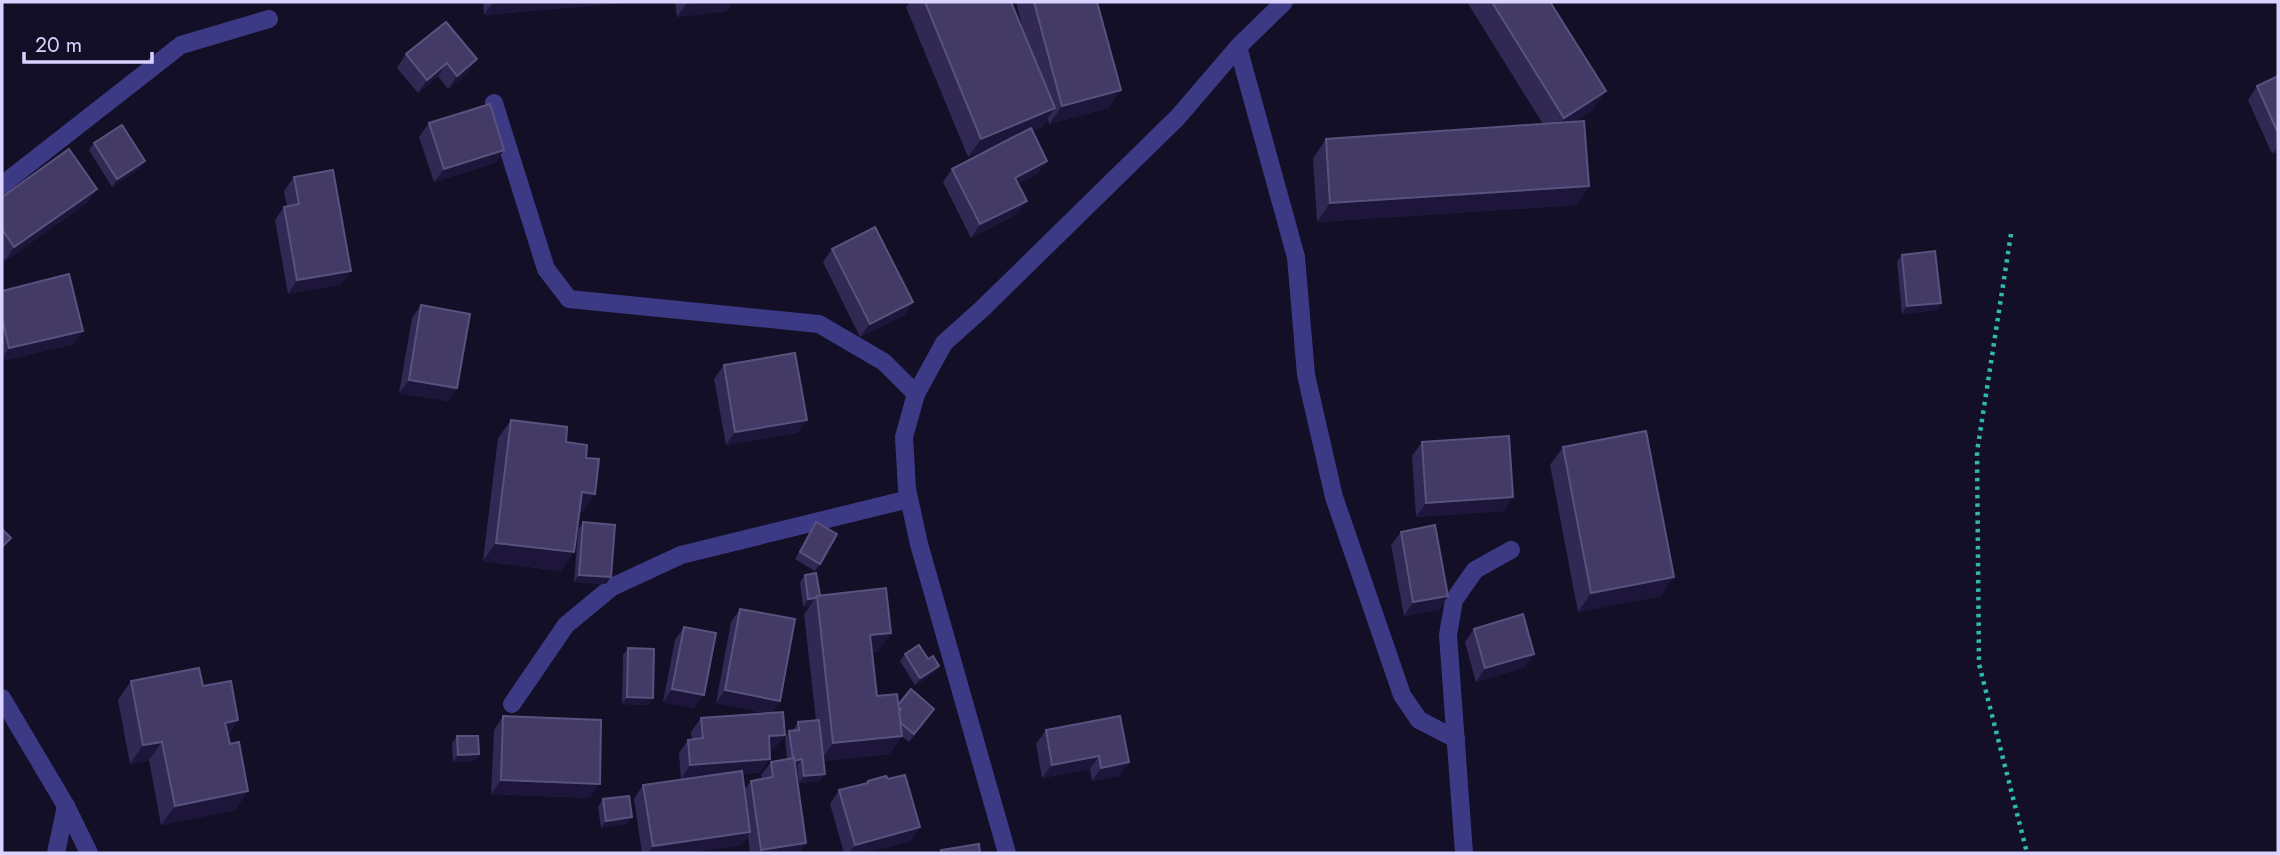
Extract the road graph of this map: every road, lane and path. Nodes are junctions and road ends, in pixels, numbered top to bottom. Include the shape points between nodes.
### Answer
1 (1284, 2) edge
2 (269, 19) dead end
3 (1238, 47) junction
4 (494, 103) dead end
5 (2, 185) edge
6 (2011, 234) dead end
7 (916, 394) junction
8 (909, 499) junction
9 (1511, 550) dead end
10 (2, 698) edge
11 (512, 704) dead end
12 (1456, 739) junction
13 (66, 806) junction
14 (56, 853) edge
15 (89, 853) edge
16 (1007, 853) edge
17 (1464, 853) edge
18 (2026, 853) edge

1 - 3 street
2 - 5 street via 181,45
3 - 7 street via 1178,117 944,343
3 - 12 street via 1296,257 1306,375 1334,497 1402,695 1419,720
4 - 7 street via 546,269 569,299 819,324 884,362
6 - 18 path via 1977,452 1979,664
7 - 8 street via 904,438
8 - 11 street via 681,555 612,587 566,625
8 - 16 street
9 - 12 street via 1475,570 1454,600 1448,635
10 - 13 street
12 - 17 street
13 - 14 street
13 - 15 street

